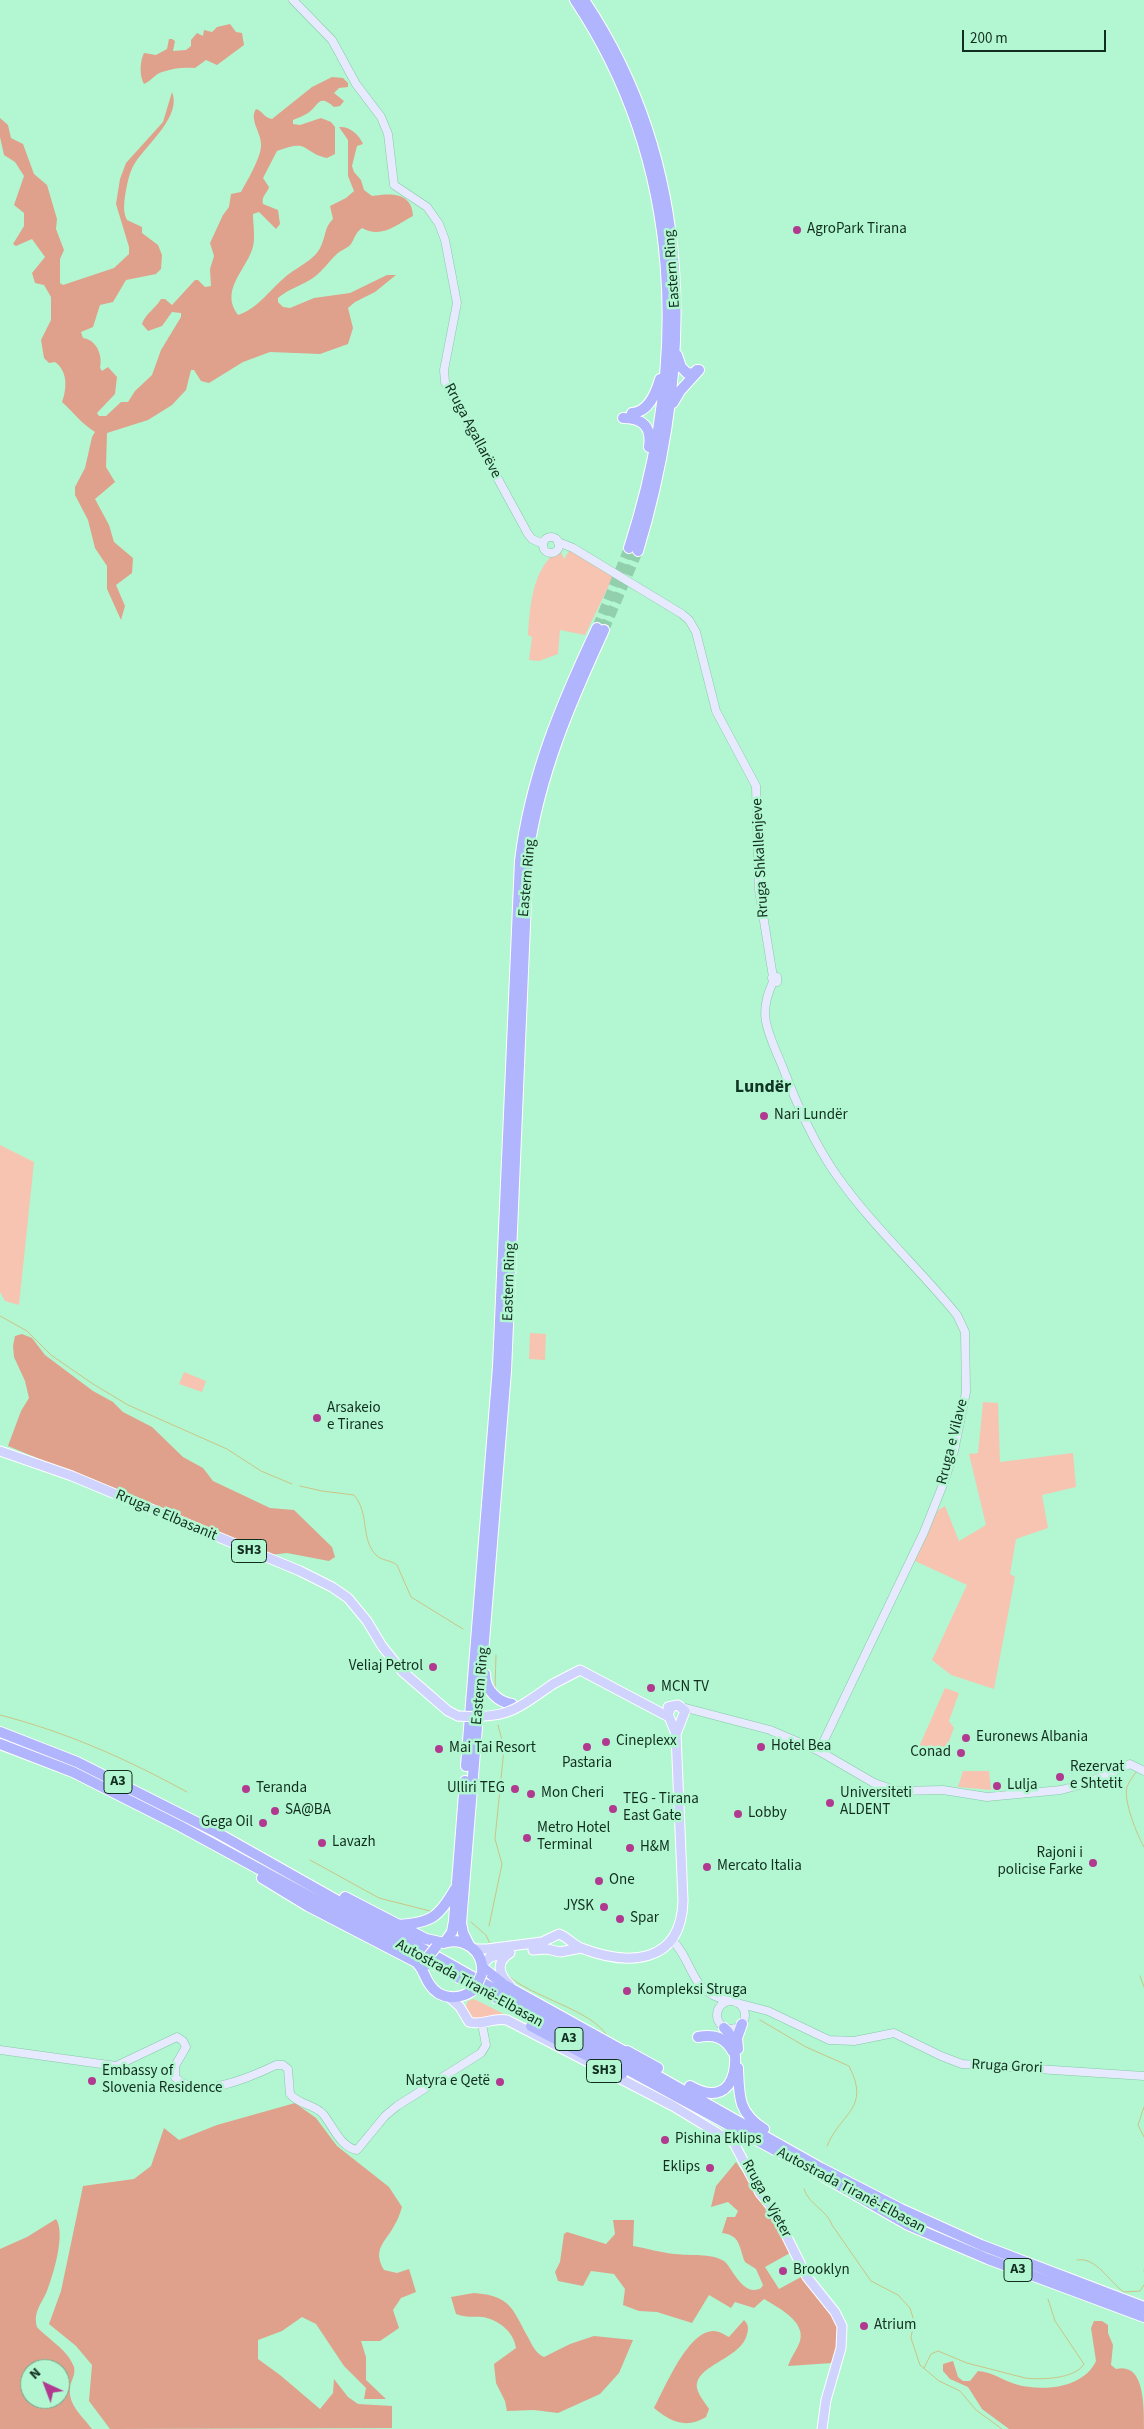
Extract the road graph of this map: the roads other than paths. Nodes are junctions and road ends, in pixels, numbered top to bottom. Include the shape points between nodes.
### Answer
1 (293, 0) edge
2 (575, 0) edge
3 (584, 0) edge
4 (669, 301) junction
5 (676, 352) junction
6 (667, 420) junction
7 (638, 520) junction
8 (543, 544) junction
9 (558, 546) junction
10 (773, 979) joint
11 (0, 1451) edge
12 (487, 1606) junction
13 (512, 1704) dead end
14 (672, 1706) junction
15 (682, 1707) junction
16 (652, 1708) junction
17 (697, 1712) junction
18 (670, 1719) junction
19 (683, 1719) junction
20 (0, 1732) edge
21 (676, 1734) junction
22 (0, 1744) edge
23 (819, 1752) junction
24 (1144, 1771) edge
25 (232, 1842) junction
26 (227, 1853) junction
27 (456, 1886) junction
28 (397, 1925) junction
29 (551, 1938) junction
30 (671, 1939) junction
31 (442, 1944) junction
32 (566, 1945) junction
33 (471, 1947) junction
34 (552, 1950) junction
35 (513, 1952) junction
36 (482, 1969) junction
37 (426, 1970) junction
38 (514, 1988) junction
39 (704, 1989) junction
40 (468, 1994) junction
41 (449, 1997) junction
42 (734, 2002) junction
43 (765, 2010) junction
44 (462, 2011) junction
45 (717, 2015) junction
46 (742, 2023) junction
47 (482, 2024) junction
48 (724, 2028) junction
49 (698, 2037) dead end
50 (612, 2043) junction
51 (0, 2050) edge
52 (733, 2054) junction
53 (1144, 2076) edge
54 (684, 2090) junction
55 (687, 2102) junction
56 (809, 2161) junction
57 (1144, 2306) edge
58 (1144, 2316) edge
59 (822, 2429) edge

1 - 8 street, Rruga Agallarëve via 332,40 356,84 381,117 388,134 394,185 427,207 441,228 457,303 444,370 445,382 528,534 532,540
2 - 4 highway, Eastern Ring via 609,59 643,143 660,215
3 - 5 highway, Eastern Ring via 604,31 632,89 657,165 674,254
4 - 7 highway, Eastern Ring via 662,398
4 - 7 highway via 657,390 646,406 628,415 644,423 650,436
5 - 6 highway, Eastern Ring
5 - 6 highway via 681,367 687,373 693,374 698,370 676,395
6 - 7 highway, Eastern Ring via 649,513 634,549
8 - 9 street via 551,538
8 - 9 street via 547,552 552,553
9 - 10 street, Rruga Shkallenjeve via 572,548 682,614 694,627 714,705 756,786 760,890
10 - 23 street, Rruga e Vilave via 764,1004 766,1026 817,1145 841,1182 957,1315 965,1332 965,1400 944,1482 924,1532
11 - 16 main road, Rruga e Elbasanit / SH3, bridge via 72,1476 332,1587 355,1605 402,1671 456,1715 490,1717 506,1714 580,1670
12 - 13 highway via 485,1678 501,1701
12 - 27 highway, Eastern Ring via 506,1363 528,854 548,761 600,629 541,757 520,854 498,1367
12 - 33 highway, Eastern Ring via 461,1923
14 - 15 main road
14 - 16 main road
14 - 18 main road via 668,1712
15 - 17 street
15 - 19 main road via 685,1711
16 - 18 main road, SH3
17 - 19 street
17 - 23 street via 760,1726
18 - 19 main road via 677,1722
18 - 21 main road
19 - 21 main road
20 - 25 highway, A3 via 86,1766
21 - 30 main road via 683,1901 682,1917
22 - 26 highway, A3 via 73,1772
23 - 24 street via 874,1783 898,1791 943,1790 987,1797 1075,1786 1130,1764
25 - 28 highway via 268,1856
25 - 54 highway, Autostrada Tiranë-Elbasan / A3 via 503,1994
26 - 37 highway via 308,1906
26 - 55 highway, Autostrada Tiranë-Elbasan / A3
27 - 28 highway via 444,1907 430,1919
27 - 31 highway, Eastern Ring via 453,1926
28 - 31 highway
29 - 32 main road via 559,1934
29 - 33 main road via 487,1949
29 - 34 main road
30 - 32 main road via 656,1952 636,1959 621,1959
30 - 39 street via 680,1949 694,1980
31 - 33 highway via 454,1941
31 - 37 highway, bridge via 428,1957
32 - 34 main road via 560,1952
33 - 36 highway
34 - 35 main road
35 - 36 main road via 496,1954
35 - 38 main road via 502,1960 500,1968 502,1978
36 - 38 highway
36 - 40 highway, bridge via 477,1985
37 - 41 highway via 434,1991
38 - 50 highway
39 - 42 street, Rruga Grori
39 - 45 street via 713,2001
40 - 41 highway
40 - 44 main road
40 - 55 highway via 615,2071
41 - 44 main road
42 - 43 street, Rruga Grori
42 - 45 street via 721,2006
42 - 46 street via 744,2012
43 - 46 street via 753,2012
43 - 53 street, Rruga Grori via 829,2040 854,2041 894,2033 962,2064
44 - 47 main road via 469,2022
45 - 48 street
46 - 48 street via 734,2029
46 - 56 highway via 737,2041 742,2108 752,2121 794,2146
47 - 51 street via 486,2045 481,2053 391,2110 357,2150 344,2144 321,2112 295,2100 290,2094 288,2069 283,2064 234,2082 205,2088 184,2083 175,2077 175,2066 186,2047 177,2037 116,2066
47 - 59 main road, Rruga e Vjeter / SH3 via 507,2020 673,2106 734,2143 760,2193 773,2209 805,2274 842,2326 841,2348 824,2409
48 - 52 highway via 731,2038
49 - 52 highway via 720,2038
50 - 52 highway via 706,2093 720,2092 731,2082
50 - 54 highway
54 - 56 highway, Autostrada Tiranë-Elbasan / A3
55 - 58 highway, Autostrada Tiranë-Elbasan / A3 via 908,2225 988,2259
56 - 57 highway, Autostrada Tiranë-Elbasan / A3 via 950,2232

